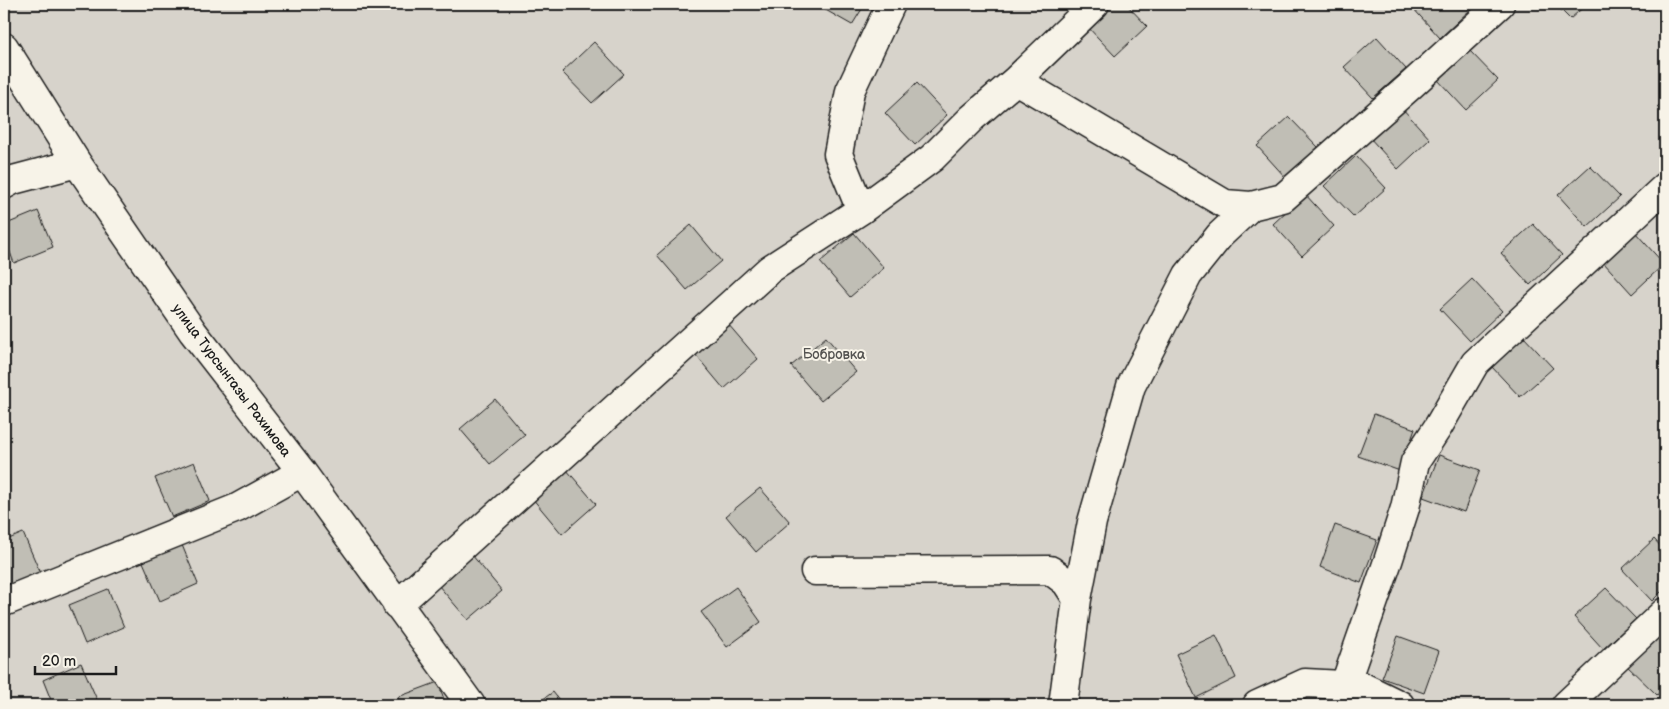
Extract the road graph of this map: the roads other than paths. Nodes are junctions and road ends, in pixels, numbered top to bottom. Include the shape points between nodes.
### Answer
1 (892, 4) edge
2 (1095, 4) edge
3 (1500, 4) edge
4 (4, 47) edge
5 (1016, 80) junction
6 (77, 163) junction
7 (4, 185) edge
8 (1665, 186) edge
9 (1251, 206) junction
10 (861, 210) junction
11 (302, 472) junction
12 (815, 572) dead end
13 (1077, 599) junction
14 (4, 602) edge
15 (397, 605) junction
16 (1665, 612) edge
17 (1345, 684) junction
18 (471, 705) edge
19 (1063, 705) edge
20 (1257, 705) edge
21 (1400, 705) edge
22 (1566, 705) edge

1 - 10 street via 850,91 838,154
2 - 5 street
3 - 9 street via 1284,198
4 - 6 street, улица Турсынгазы Рахимова
5 - 9 street via 1225,204
5 - 10 street via 932,158
6 - 7 street
6 - 11 street, улица Турсынгазы Рахимова via 193,332
8 - 17 street via 1475,363 1415,462 1403,517
9 - 13 street via 1220,235 1188,275 1131,386 1092,522
10 - 15 street via 770,269
11 - 14 street via 237,508
11 - 15 street, улица Турсынгазы Рахимова
12 - 13 street via 1050,570 1066,582
13 - 19 street
15 - 18 street, улица Турсынгазы Рахимова
16 - 22 street
17 - 20 street via 1305,682
17 - 21 street via 1361,686

